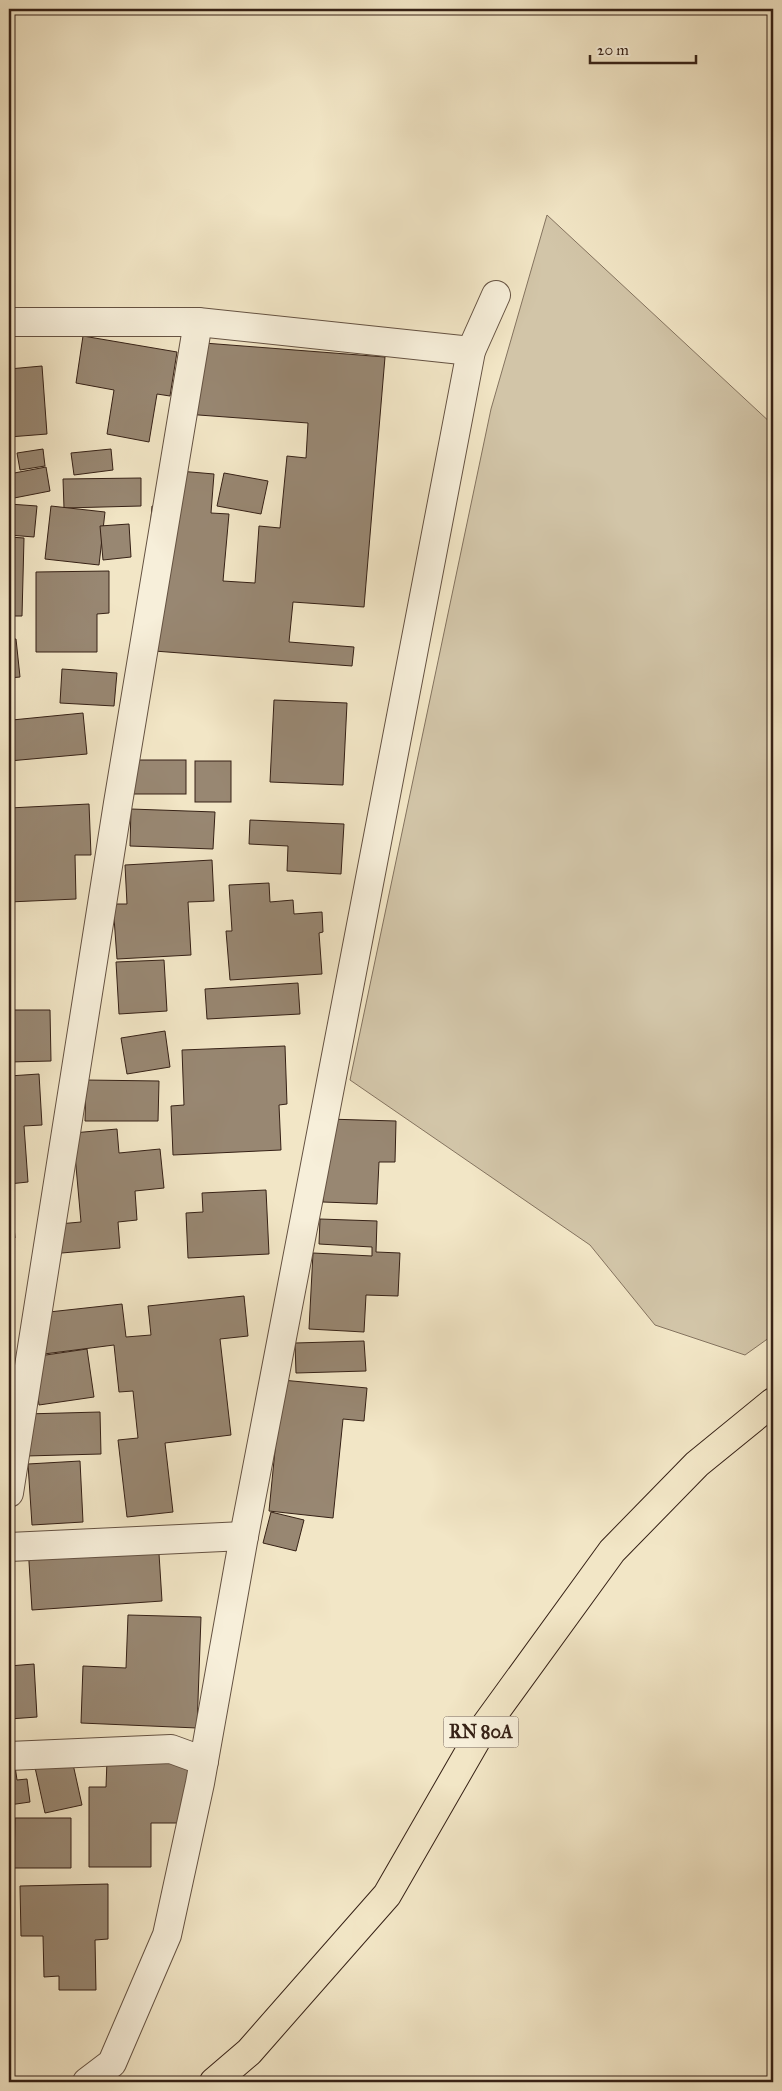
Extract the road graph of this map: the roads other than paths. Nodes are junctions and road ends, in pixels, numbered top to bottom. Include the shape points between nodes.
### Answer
1 (496, 295) dead end
2 (9, 322) edge
3 (198, 322) junction
4 (471, 351) junction
5 (773, 1402) edge
6 (9, 1493) edge
7 (244, 1536) junction
8 (9, 1547) edge
9 (9, 1756) edge
10 (204, 1761) junction
11 (87, 2082) edge
12 (214, 2082) edge

1 - 4 street
2 - 3 street
3 - 4 street
3 - 6 street
4 - 7 street
5 - 12 main road, RN 80A via 697,1464 612,1551 482,1730 387,1895 249,2052
7 - 8 street
7 - 10 street
9 - 10 street via 171,1749
10 - 11 street via 167,1935 112,2063

